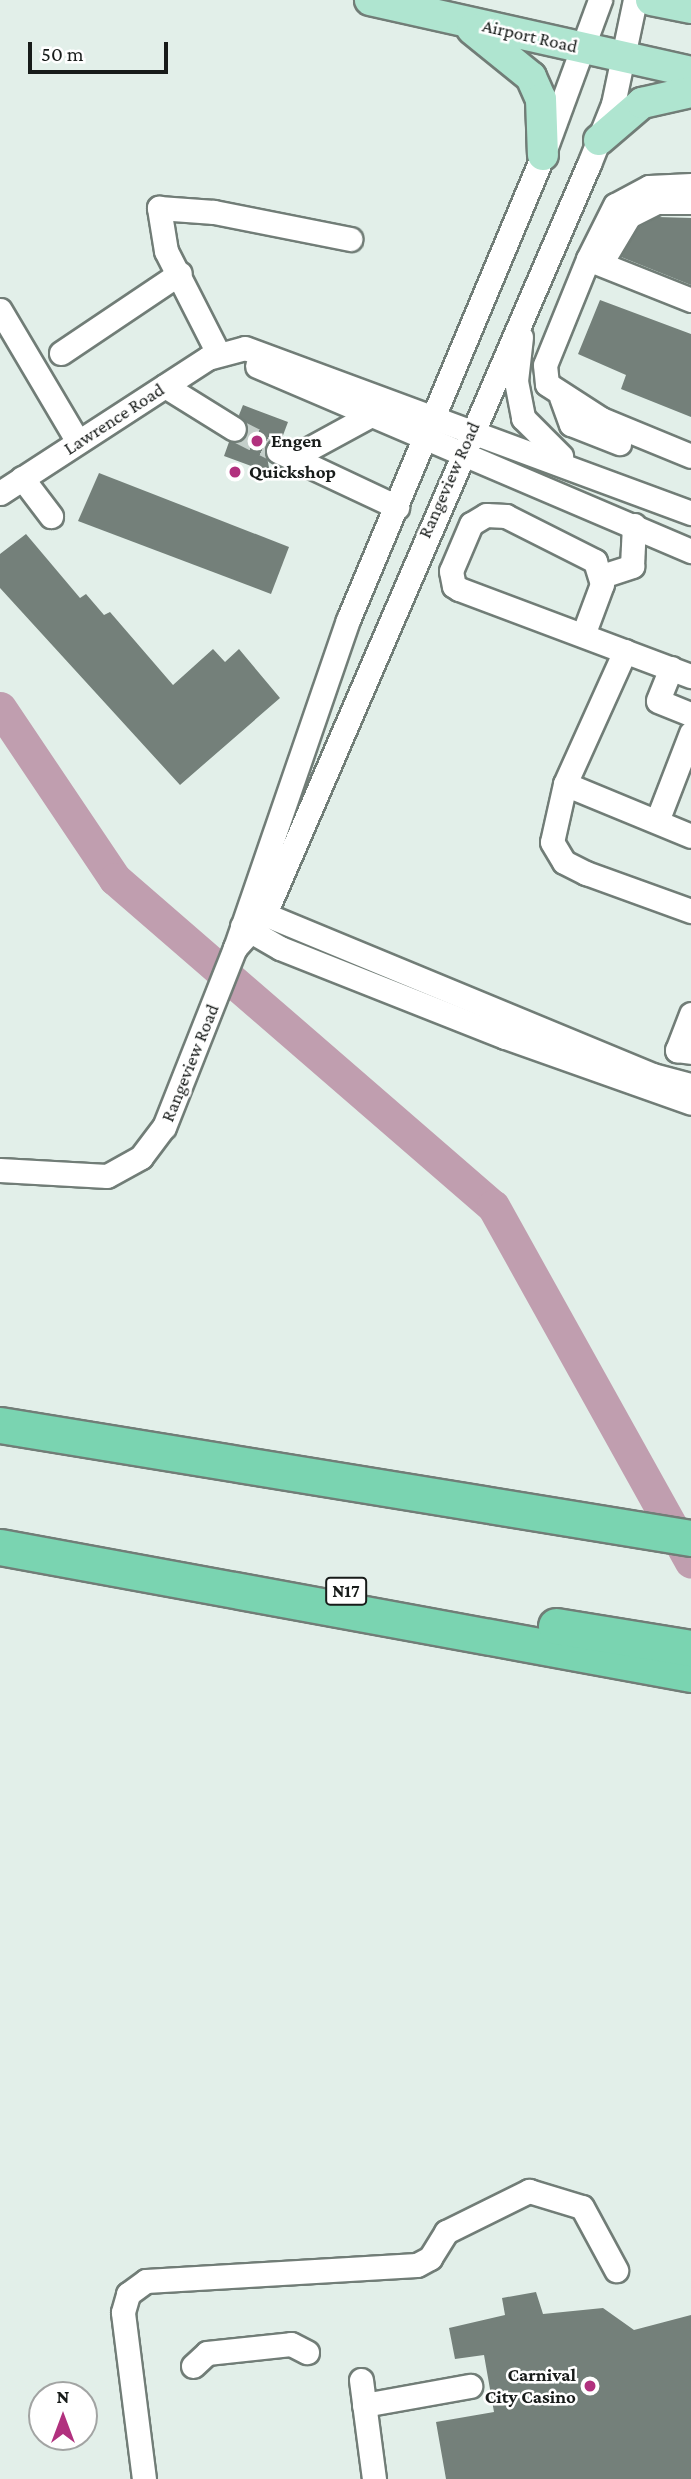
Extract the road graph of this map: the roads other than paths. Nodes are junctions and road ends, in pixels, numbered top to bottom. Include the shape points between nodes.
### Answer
1 (370, 0) edge
2 (600, 0) edge
3 (635, 0) edge
4 (652, 0) edge
5 (691, 8) edge
6 (455, 18) junction
7 (584, 48) junction
8 (625, 57) junction
9 (691, 72) edge
10 (691, 92) edge
11 (599, 140) junction
12 (543, 155) junction
13 (691, 184) edge
14 (648, 197) junction
15 (691, 202) edge
16 (349, 239) dead end
17 (594, 261) junction
18 (180, 273) junction
19 (534, 286) junction
20 (691, 300) edge
21 (0, 310) edge
22 (224, 352) junction
23 (61, 353) dead end
24 (165, 386) junction
25 (561, 397) junction
26 (369, 416) junction
27 (435, 416) junction
28 (234, 429) tunnel mouth
29 (472, 430) junction
30 (78, 442) junction
31 (424, 442) junction
32 (691, 456) edge
33 (460, 457) junction
34 (691, 472) edge
35 (598, 477) junction
36 (22, 478) junction
37 (0, 493) edge
38 (397, 506) junction
39 (691, 513) edge
40 (51, 516) dead end
41 (634, 525) junction
42 (691, 551) edge
43 (602, 576) junction
44 (583, 635) junction
45 (625, 651) junction
46 (681, 672) edge
47 (691, 713) edge
48 (691, 733) edge
49 (565, 784) junction
50 (682, 790) edge
51 (657, 821) junction
52 (691, 836) edge
53 (689, 905) edge
54 (251, 920) junction
55 (691, 1014) edge
56 (691, 1052) edge
57 (691, 1085) edge
58 (691, 1103) edge
59 (0, 1170) edge
60 (0, 1425) edge
61 (691, 1518) edge
62 (651, 1523) junction
63 (0, 1535) edge
64 (691, 1538) edge
65 (0, 1547) edge
66 (691, 1648) edge
67 (691, 1674) edge
68 (616, 2270) dead end
69 (307, 2352) dead end
70 (193, 2366) dead end
71 (361, 2380) dead end
72 (470, 2386) dead end
73 (364, 2405) junction
74 (144, 2479) edge
75 (374, 2479) edge

1 - 6 main road, Airport Road
2 - 7 street, Rangeview Road
3 - 8 street, Rangeview Road
4 - 5 main road
6 - 7 main road, Airport Road
6 - 12 main road via 510,55 531,78 541,99
7 - 8 main road, Airport Road
7 - 12 street, Rangeview Road
8 - 9 main road, Airport Road
8 - 11 street, Rangeview Road
10 - 11 main road via 642,103
11 - 19 street, Rangeview Road
12 - 27 street, Rangeview Road
13 - 14 street
14 - 15 street
14 - 17 street
16 - 18 street via 215,212 158,210 164,244
17 - 20 street
17 - 25 street via 545,365 547,384
18 - 22 street
18 - 23 street
19 - 29 street, Rangeview Road
19 - 35 street via 516,356 523,418 552,450
21 - 30 street
22 - 24 street, Lawrence Road
22 - 26 street
22 - 27 street via 259,351
24 - 28 street
24 - 30 street, Lawrence Road
25 - 32 street
25 - 34 street via 571,424
26 - 31 street
26 - 38 street via 285,455
27 - 29 street
27 - 31 street, Rangeview Road
29 - 33 street, Rangeview Road
29 - 35 street
30 - 36 street, Lawrence Road
31 - 33 street
31 - 38 street, Rangeview Road
33 - 41 street
33 - 54 street, Rangeview Road
35 - 39 street
36 - 37 street, Lawrence Road
36 - 40 street
38 - 54 street, Rangeview Road via 348,620
41 - 42 street
41 - 43 street via 632,566
43 - 44 street
43 - 44 street via 585,552 498,514 471,524 450,571 459,589
44 - 45 street
45 - 46 street
45 - 49 street
46 - 47 street via 658,701
48 - 50 street
49 - 51 street
49 - 53 street via 551,833 564,862
50 - 51 street
51 - 52 street
54 - 57 street via 653,1075
54 - 58 street via 505,1037
54 - 59 street, Rangeview Road via 235,948 164,1127 128,1166 91,1179
55 - 56 street via 677,1050
60 - 62 highway via 429,1496
61 - 62 highway
62 - 64 highway
63 - 66 highway, N17
65 - 67 highway
68 - 74 street via 582,2207 522,2191 446,2232 430,2258 417,2265 146,2281 128,2294 123,2312
69 - 70 street via 291,2344 207,2353
71 - 73 street
72 - 73 street
73 - 75 street

